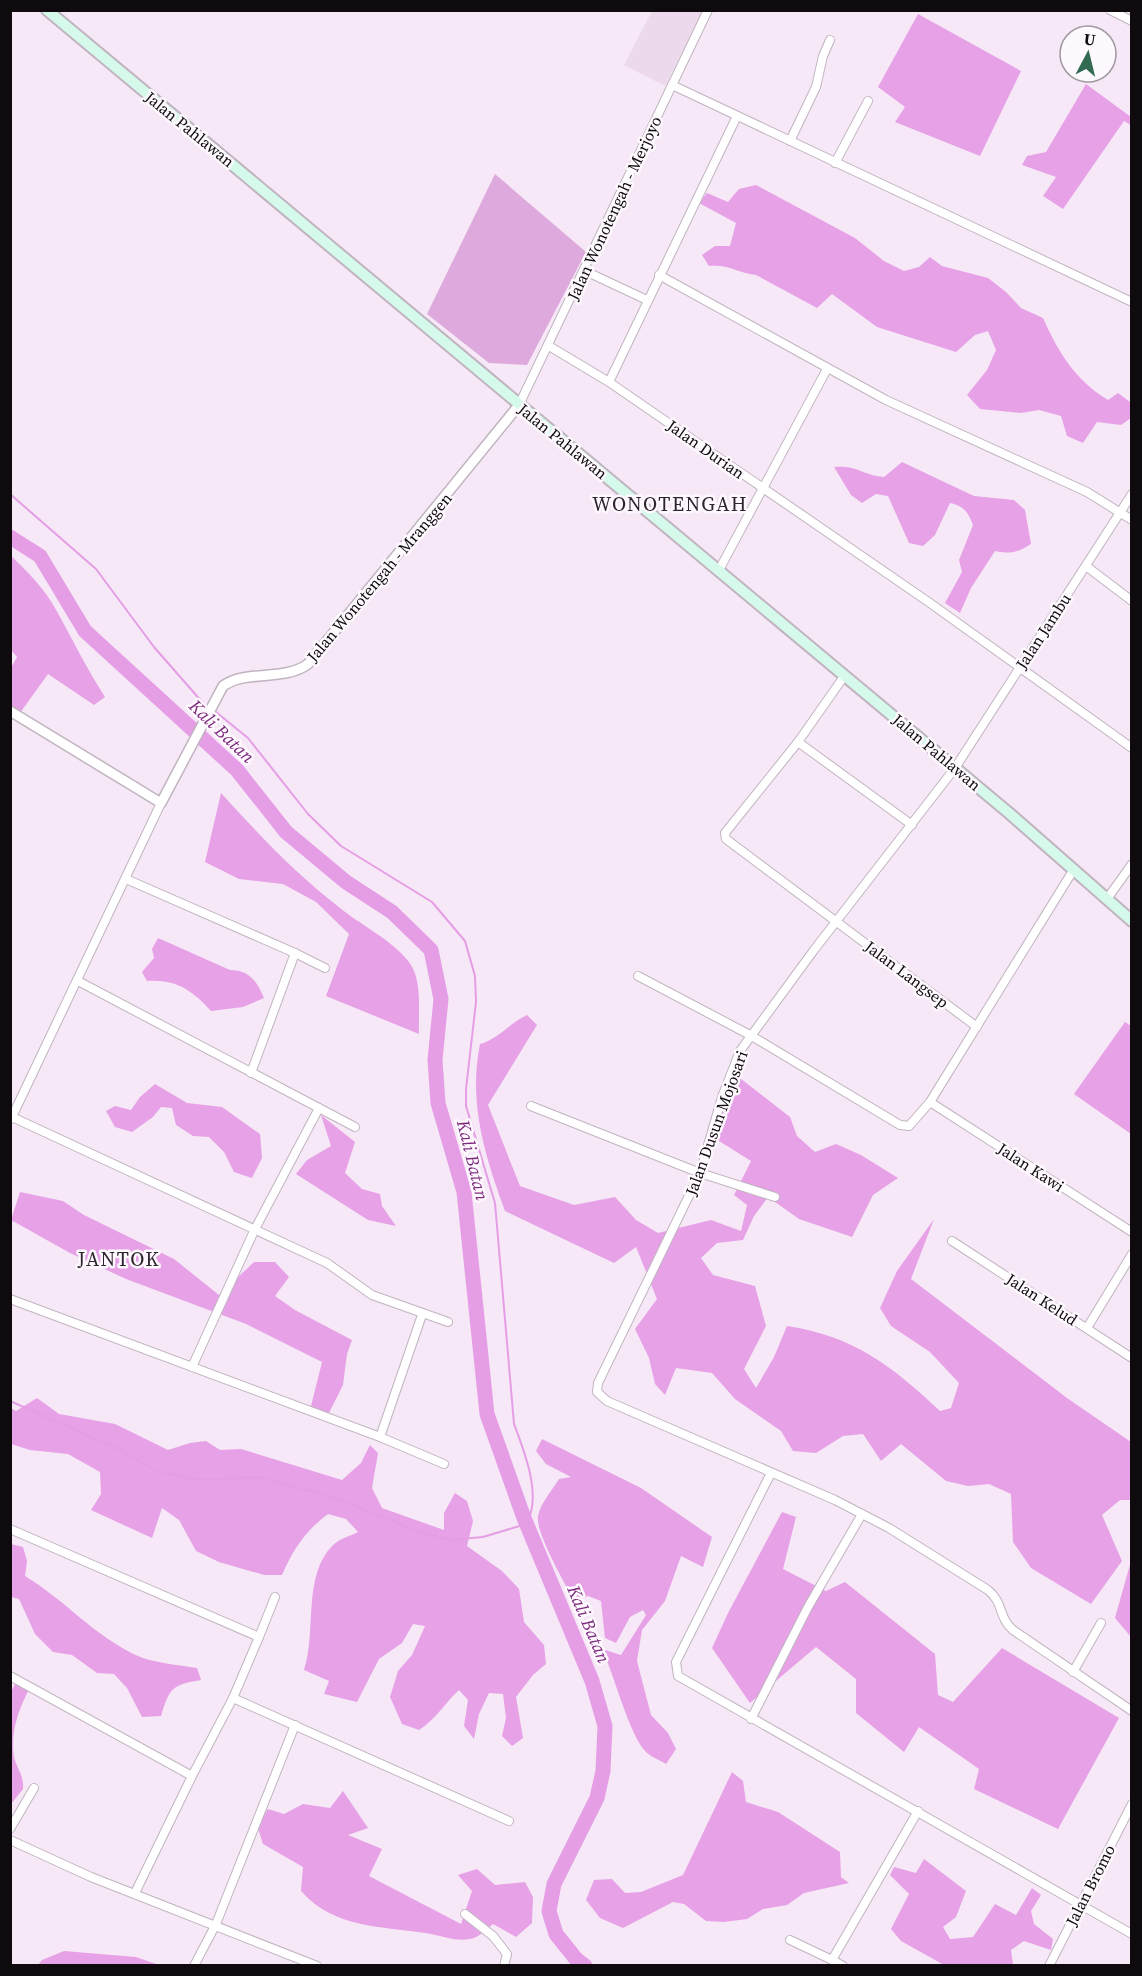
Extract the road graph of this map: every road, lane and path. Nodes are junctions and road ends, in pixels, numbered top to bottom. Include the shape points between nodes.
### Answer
1 (47, 10) edge
2 (708, 10) edge
3 (1110, 10) edge
4 (1131, 21) edge
5 (830, 40) dead end
6 (672, 85) junction
7 (868, 101) dead end
8 (737, 116) junction
9 (790, 141) junction
10 (835, 163) junction
11 (585, 271) junction
12 (659, 275) junction
13 (647, 300) junction
14 (1131, 302) edge
15 (549, 346) junction
16 (827, 369) junction
17 (609, 382) junction
18 (519, 405) junction
19 (764, 489) junction
20 (1131, 494) edge
21 (1121, 512) junction
22 (1131, 520) edge
23 (1086, 566) junction
24 (719, 570) junction
25 (1131, 601) edge
26 (1019, 668) junction
27 (845, 675) junction
28 (10, 711) edge
29 (798, 742) junction
30 (1131, 748) edge
31 (955, 768) junction
32 (161, 803) junction
33 (912, 825) junction
34 (1131, 864) edge
35 (1074, 869) junction
36 (126, 879) junction
37 (1107, 898) junction
38 (837, 921) junction
39 (1131, 921) edge
40 (295, 953) junction
41 (325, 968) dead end
42 (638, 975) dead end
43 (78, 981) junction
44 (977, 1027) junction
45 (750, 1035) junction
46 (251, 1073) junction
47 (930, 1102) junction
48 (531, 1106) dead end
49 (319, 1107) junction
50 (11, 1118) edge
51 (355, 1127) dead end
52 (700, 1173) junction
53 (775, 1197) dead end
54 (254, 1231) junction
55 (1131, 1232) edge
56 (952, 1241) dead end
57 (1131, 1254) edge
58 (10, 1299) edge
59 (422, 1315) junction
60 (448, 1322) dead end
61 (1086, 1328) junction
62 (1131, 1358) edge
63 (192, 1367) junction
64 (380, 1437) junction
65 (444, 1464) dead end
66 (771, 1473) junction
67 (862, 1514) junction
68 (10, 1529) edge
69 (275, 1597) dead end
70 (1101, 1623) dead end
71 (259, 1637) junction
72 (1073, 1672) junction
73 (10, 1676) edge
74 (233, 1698) junction
75 (1131, 1711) edge
76 (751, 1719) junction
77 (295, 1725) junction
78 (192, 1776) junction
79 (34, 1788) dead end
80 (1131, 1804) edge
81 (918, 1811) junction
82 (509, 1821) dead end
83 (10, 1829) edge
84 (10, 1840) edge
85 (135, 1893) junction
86 (1079, 1904) junction
87 (465, 1914) dead end
88 (216, 1924) junction
89 (1131, 1934) edge
90 (790, 1940) dead end
91 (832, 1960) junction
92 (194, 1965) edge
93 (317, 1965) edge
94 (504, 1965) edge
95 (843, 1965) edge
96 (1049, 1965) edge

1 - 18 main road, Jalan Pahlawan
2 - 6 street, Jalan Wonotengah - Merjoyo
3 - 4 street
5 - 9 street via 816,87
6 - 8 street
6 - 11 street, Jalan Wonotengah - Merjoyo
7 - 10 street
8 - 9 street
8 - 12 street
9 - 10 street
10 - 14 street
11 - 13 street
11 - 15 street, Jalan Wonotengah - Merjoyo
12 - 13 street
12 - 16 street
13 - 17 street
15 - 17 street, Jalan Durian
15 - 18 street, Jalan Wonotengah - Merjoyo
16 - 19 street
16 - 21 street
17 - 19 street, Jalan Durian
18 - 24 main road, Jalan Pahlawan
18 - 32 street, Jalan Wonotengah - Mranggen via 308,664 290,672 229,682 215,698
19 - 24 street
19 - 26 street, Jalan Durian
20 - 21 street, Jalan Jambu
21 - 22 street
21 - 23 street, Jalan Jambu
23 - 25 street
23 - 26 street, Jalan Jambu
24 - 27 main road, Jalan Pahlawan
26 - 30 street, Jalan Durian
26 - 31 street, Jalan Jambu
27 - 29 street
27 - 31 main road, Jalan Pahlawan
28 - 32 street
29 - 33 street
29 - 38 street, Jalan Langsep via 725,835
31 - 33 street, Jalan Dusun Mojosari
31 - 35 main road, Jalan Pahlawan
32 - 36 street
33 - 38 street, Jalan Dusun Mojosari
34 - 37 street
35 - 37 main road, Jalan Pahlawan
35 - 44 street
36 - 40 street
36 - 43 street
37 - 39 main road, Jalan Pahlawan
38 - 44 street, Jalan Langsep
38 - 45 street, Jalan Dusun Mojosari
40 - 41 street
40 - 46 street
42 - 45 street
43 - 46 street
43 - 50 street
44 - 47 street
45 - 47 street via 905,1127 913,1124
45 - 52 street, Jalan Dusun Mojosari via 731,1072
46 - 49 street
47 - 55 street, Jalan Kawi
48 - 52 street
49 - 51 street
49 - 54 street
50 - 54 street
52 - 53 street
52 - 66 street, Jalan Dusun Mojosari via 597,1392 607,1401
54 - 59 street via 327,1263 372,1295
54 - 63 street
56 - 61 street, Jalan Kelud
57 - 61 street
58 - 63 street
59 - 60 street
59 - 64 street
61 - 62 street, Jalan Kelud
63 - 64 street
64 - 65 street
66 - 67 street
66 - 76 street via 675,1668 678,1676
67 - 72 street via 988,1590 999,1600 1007,1624
67 - 76 street via 808,1607
68 - 71 street
69 - 71 street
70 - 72 street
71 - 74 street
72 - 75 street
73 - 78 street
74 - 77 street
74 - 78 street
76 - 81 street
77 - 82 street
77 - 88 street
78 - 85 street
79 - 83 street
80 - 86 street, Jalan Bromo
81 - 86 street
81 - 91 street
84 - 85 street
85 - 88 street
86 - 89 street
86 - 96 street, Jalan Bromo
87 - 94 street via 493,1936 507,1954
88 - 92 street
88 - 93 street
90 - 91 street
91 - 95 street

